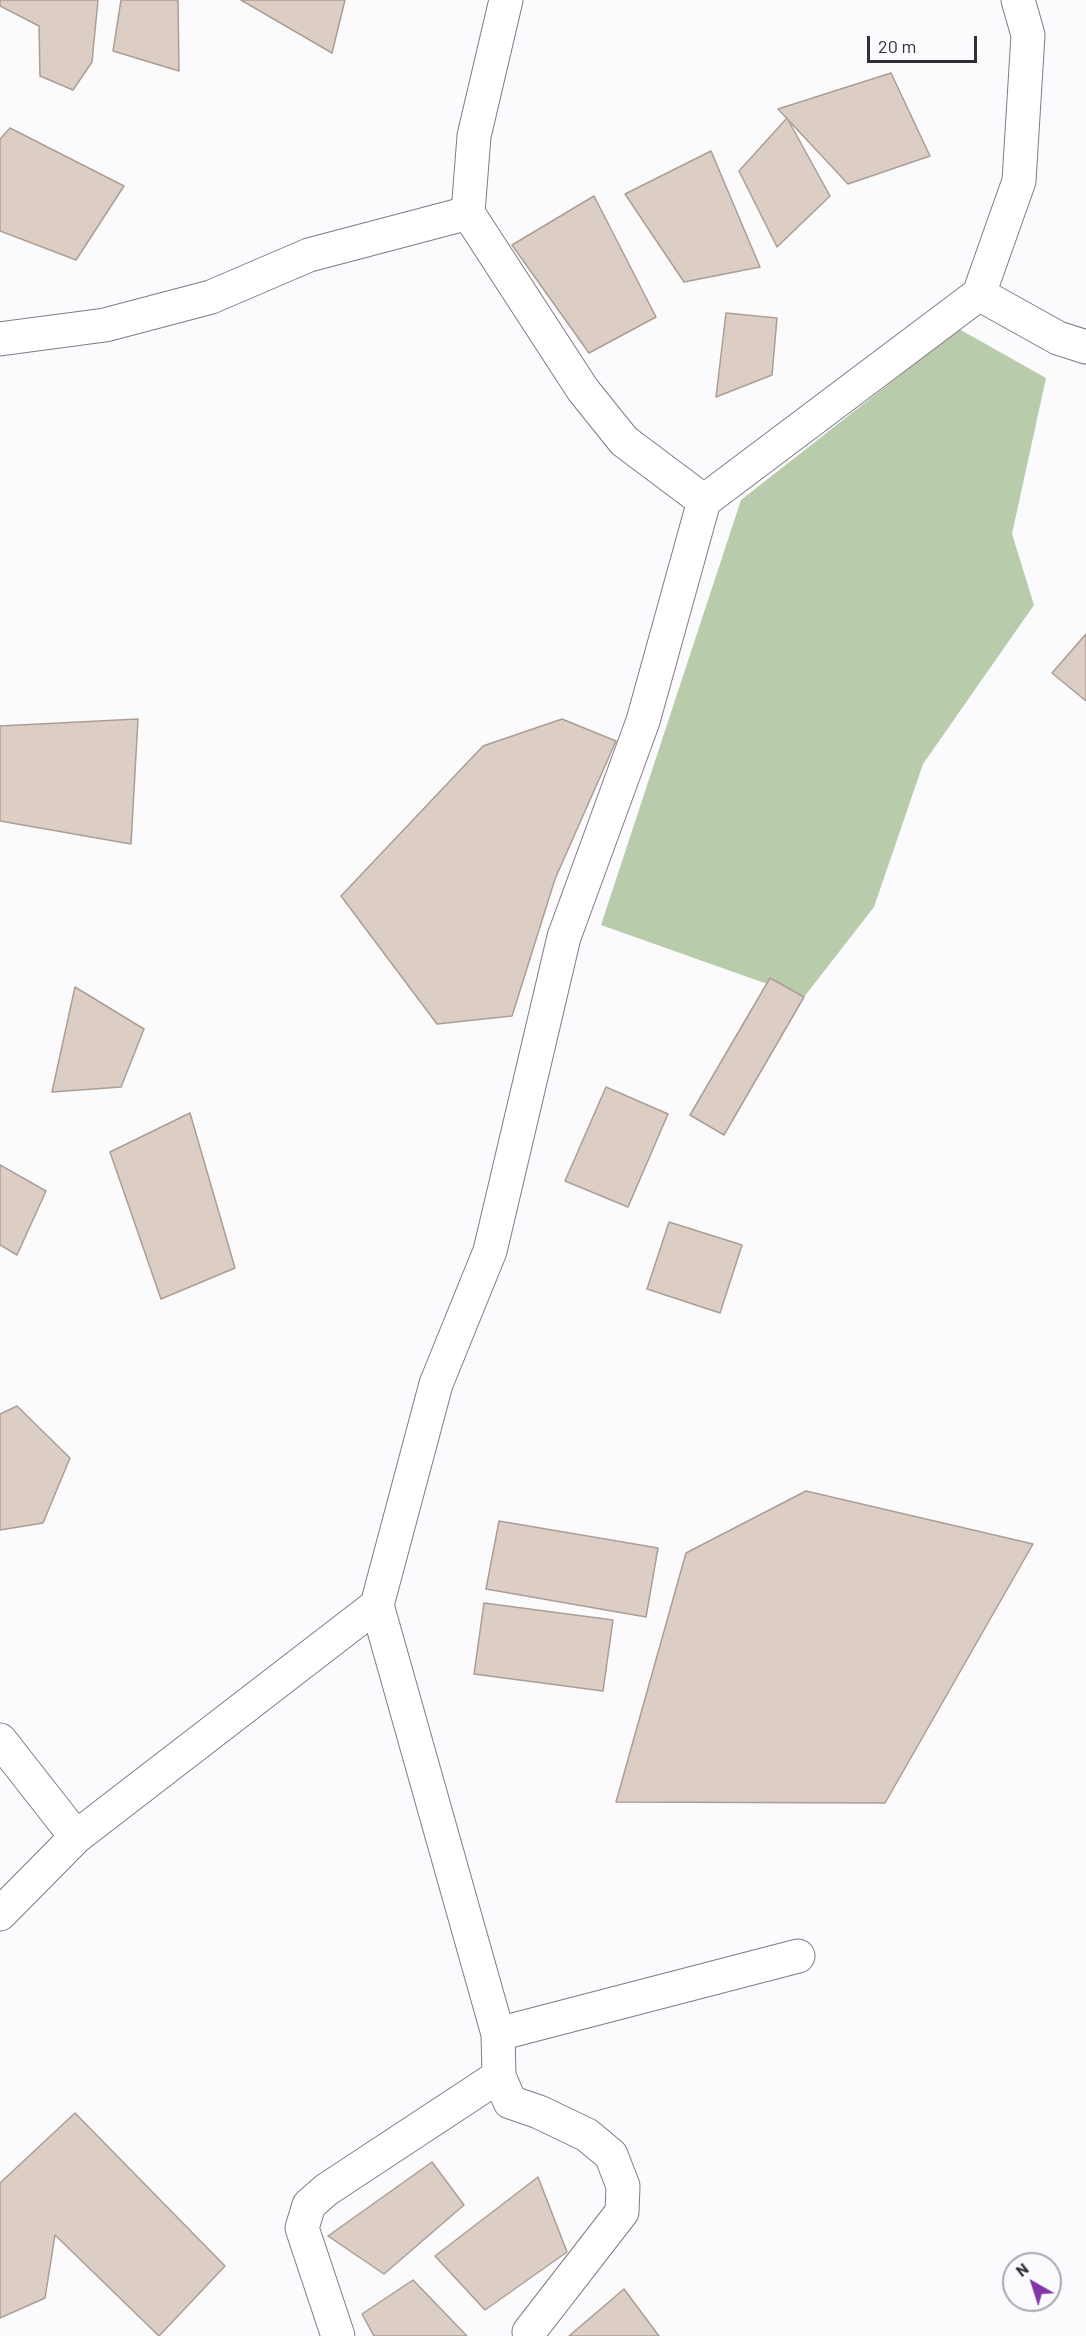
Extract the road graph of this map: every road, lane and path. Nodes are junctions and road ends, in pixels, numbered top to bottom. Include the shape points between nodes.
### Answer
1 (506, 0) edge
2 (1018, 0) edge
3 (468, 213) junction
4 (979, 294) junction
5 (0, 339) edge
6 (1086, 347) edge
7 (704, 501) junction
8 (377, 1605) junction
9 (0, 1740) edge
10 (76, 1837) junction
11 (0, 1914) edge
12 (798, 1956) dead end
13 (498, 2034) junction
14 (499, 2076) junction
15 (528, 2332) dead end
16 (338, 2336) edge

1 - 3 street via 474,136
2 - 4 street via 1028,35 1019,180
3 - 5 street via 309,255 211,297 105,325
3 - 7 street via 583,390 624,441
4 - 6 street via 1058,338
4 - 7 street
7 - 8 street via 643,721 564,937 490,1251 436,1384
8 - 10 street
8 - 13 street
9 - 10 street
10 - 11 street
12 - 13 street
13 - 14 street
14 - 15 street via 510,2102 587,2135 611,2155 623,2186 621,2212
14 - 16 street via 309,2205 302,2228

